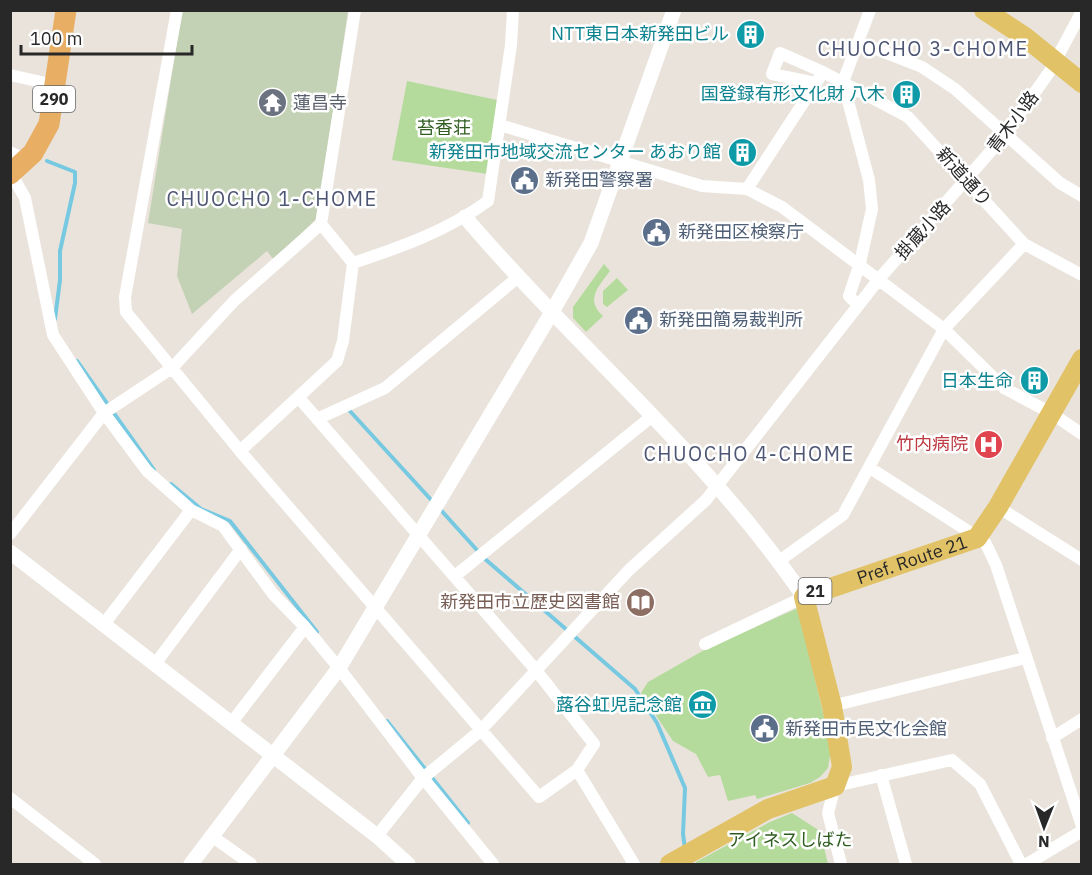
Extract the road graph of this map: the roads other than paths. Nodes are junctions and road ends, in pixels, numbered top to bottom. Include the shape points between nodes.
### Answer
1 (66, 10) edge
2 (177, 10) edge
3 (355, 10) edge
4 (513, 10) edge
5 (674, 10) edge
6 (870, 10) edge
7 (984, 10) edge
8 (1082, 11) edge
9 (858, 42) junction
10 (1056, 60) junction
11 (10, 75) edge
12 (843, 82) junction
13 (1082, 83) edge
14 (55, 86) junction
15 (500, 125) junction
16 (1004, 136) junction
17 (622, 162) junction
18 (14, 165) edge
19 (967, 181) junction
20 (747, 189) junction
21 (1082, 196) edge
22 (465, 217) junction
23 (321, 224) junction
24 (1024, 244) junction
25 (352, 263) junction
26 (860, 263) junction
27 (1082, 275) edge
28 (517, 278) junction
29 (879, 279) junction
30 (858, 305) junction
31 (552, 312) junction
32 (944, 330) junction
33 (1082, 359) edge
34 (172, 368) junction
35 (299, 398) junction
36 (104, 413) junction
37 (1051, 413) junction
38 (651, 417) junction
39 (317, 419) junction
40 (1082, 434) edge
41 (240, 451) junction
42 (870, 468) junction
43 (718, 484) junction
44 (998, 507) junction
45 (191, 510) junction
46 (10, 534) edge
47 (417, 534) junction
48 (977, 538) junction
49 (241, 549) junction
50 (10, 552) edge
51 (1082, 560) edge
52 (778, 561) junction
53 (455, 576) junction
54 (804, 597) junction
55 (377, 608) junction
56 (104, 624) junction
57 (305, 627) junction
58 (705, 644) dead end
59 (1025, 658) junction
60 (154, 664) junction
61 (339, 668) junction
62 (535, 669) junction
63 (832, 706) junction
64 (1082, 719) edge
65 (232, 722) junction
66 (480, 731) junction
67 (1052, 738) junction
68 (274, 755) junction
69 (577, 770) junction
70 (881, 776) junction
71 (423, 778) junction
72 (835, 786) junction
73 (10, 798) edge
74 (1082, 826) edge
75 (1082, 831) edge
76 (377, 836) junction
77 (213, 837) junction
78 (95, 864) edge
79 (191, 864) edge
80 (251, 864) edge
81 (408, 864) edge
82 (493, 864) edge
83 (634, 864) edge
84 (670, 864) edge
85 (841, 864) edge
86 (906, 864) edge
87 (1021, 864) edge
88 (1027, 864) edge

1 - 14 highway, 290
2 - 34 street via 125,297 126,312
3 - 23 street
4 - 15 street
5 - 17 street
6 - 9 street
7 - 10 main road
8 - 10 street, 青木小路
9 - 12 street
9 - 16 street via 922,67 955,89
10 - 13 main road
10 - 16 street, 青木小路
11 - 14 street
12 - 19 street, 新道通り via 908,117
12 - 20 street, 新道通り via 820,77
12 - 26 street via 869,180 872,209
14 - 18 highway, 290 via 49,124 41,142
15 - 17 street
15 - 22 street via 488,201
16 - 19 street, 青木小路
16 - 21 street via 1060,183
17 - 20 street via 702,186
17 - 31 street via 591,243
18 - 36 street via 25,198 53,335
19 - 24 street, 新道通り
19 - 29 street, 掛蔵小路
20 - 26 street via 782,207
22 - 25 street via 415,242
22 - 28 street
23 - 25 street
23 - 34 street via 234,301
24 - 27 street, 新道通り
24 - 32 street
25 - 35 street via 337,361
26 - 29 street
26 - 30 street via 849,296
28 - 31 street
28 - 39 street via 386,388
29 - 30 street, 掛蔵小路
29 - 32 street
30 - 43 street, 掛蔵小路
31 - 38 street
31 - 47 street
32 - 37 street via 1004,388
32 - 42 street
33 - 37 main road, Pref. Route 21
34 - 36 street
34 - 41 street
35 - 39 street
35 - 41 street
36 - 45 street via 147,471
36 - 46 street
37 - 40 street
37 - 44 main road, Pref. Route 21
38 - 43 street
38 - 53 street
39 - 47 street
41 - 55 street
42 - 48 street
42 - 52 street via 843,515
43 - 52 street
43 - 62 street, 掛蔵小路
44 - 48 main road, Pref. Route 21
44 - 51 street
45 - 49 street via 223,526
45 - 56 street
47 - 53 street
47 - 55 street
48 - 54 main road, Pref. Route 21 / 21
48 - 59 street via 985,542 996,565
49 - 57 street via 273,594
49 - 60 street
50 - 56 street
52 - 54 street
53 - 62 street
54 - 58 street
54 - 63 main road, 21
55 - 61 street
55 - 66 street
56 - 60 street
57 - 61 street
57 - 65 street
59 - 63 street
59 - 67 street
60 - 65 street
61 - 68 street
61 - 71 street
62 - 66 street, 掛蔵小路
62 - 69 street via 594,744
63 - 72 main road, 21 via 842,767
64 - 67 street
65 - 68 street
66 - 69 street via 539,797
66 - 71 street, 掛蔵小路
67 - 74 street
68 - 76 street
68 - 77 street
69 - 83 street
70 - 72 street
70 - 86 street
70 - 87 street via 952,760 980,784
71 - 76 street, 掛蔵小路
71 - 82 street
72 - 84 main road via 768,809
72 - 85 street via 828,813
73 - 78 street
75 - 88 street
76 - 81 street
77 - 79 street
77 - 80 street

